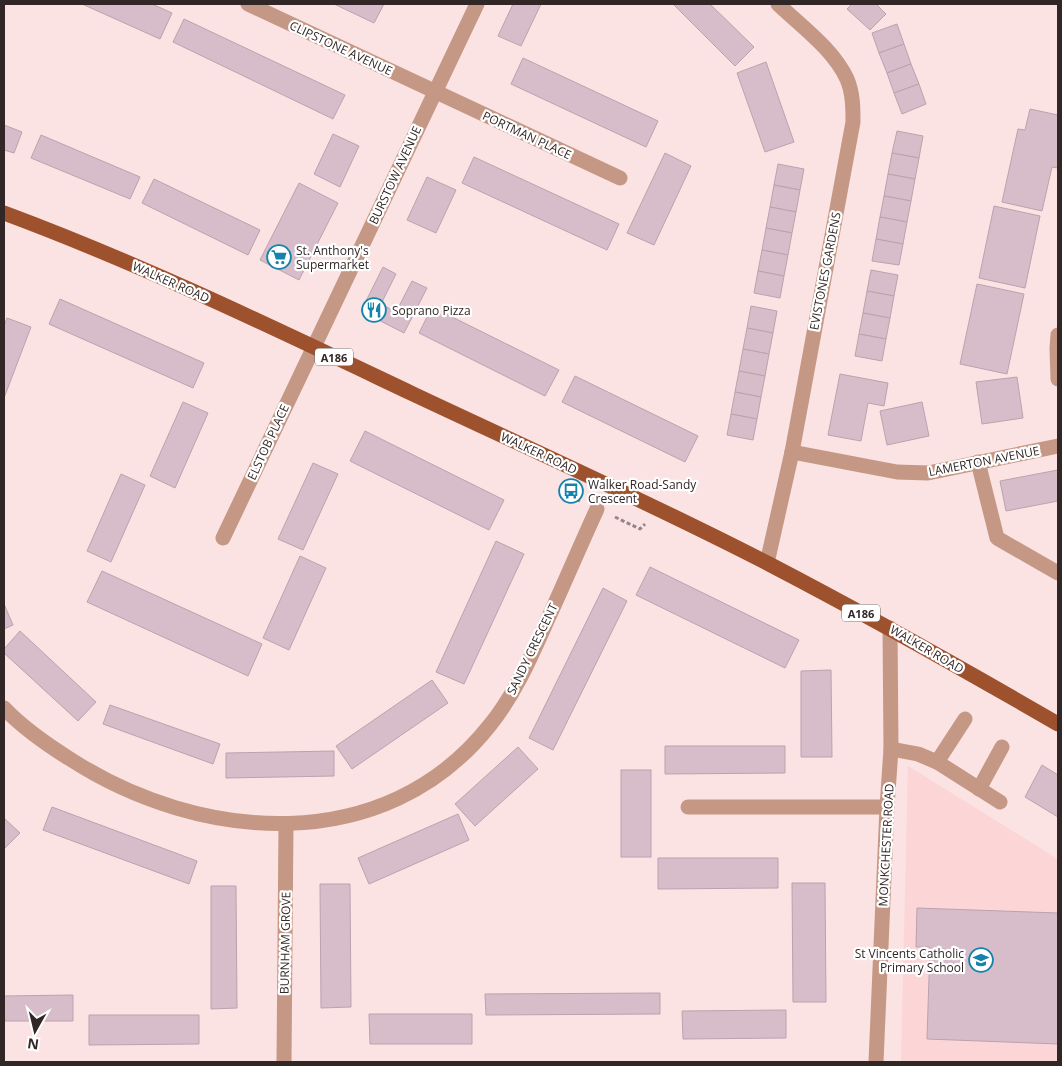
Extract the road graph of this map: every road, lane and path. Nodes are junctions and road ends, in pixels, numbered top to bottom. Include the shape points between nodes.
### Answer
1 (248, 4) edge
2 (477, 4) edge
3 (778, 4) edge
4 (434, 91) junction
5 (620, 178) dead end
6 (4, 216) edge
7 (1058, 335) edge
8 (313, 347) junction
9 (1058, 379) edge
10 (1058, 446) edge
11 (792, 452) junction
12 (978, 462) junction
13 (597, 509) dead end
14 (223, 538) dead end
15 (767, 563) junction
16 (1058, 573) edge
17 (890, 628) junction
18 (6, 717) edge
19 (965, 719) dead end
20 (1058, 724) edge
21 (1002, 746) dead end
22 (891, 749) junction
23 (937, 762) junction
24 (979, 789) junction
25 (1000, 802) dead end
26 (688, 807) dead end
27 (887, 807) junction
28 (286, 824) junction
29 (284, 1062) edge
30 (876, 1062) edge

1 - 4 street, CLIPSTONE AVENUE
2 - 4 street, BURSTOW AVENUE
3 - 11 street, EVISTONES GARDENS via 840,66 853,107
4 - 5 street, PORTMAN PLACE
4 - 8 street, BURSTOW AVENUE
6 - 8 main road, WALKER ROAD / A186 via 87,246
7 - 9 street
8 - 14 street, ELSTOB PLACE
8 - 15 main road, WALKER ROAD / A186
10 - 12 street, LAMERTON AVENUE
11 - 12 street, LAMERTON AVENUE via 912,473 928,473
11 - 15 street, EVISTONES GARDENS
12 - 16 street via 997,538
13 - 28 street, SANDY CRESCENT via 524,673 494,720 468,750 418,789 390,803 356,815
15 - 17 main road, WALKER ROAD / A186
17 - 20 main road, WALKER ROAD / A186
17 - 22 street, MONKCHESTER ROAD
18 - 28 street, SANDY CRESCENT via 62,755 123,789 186,812 244,822
19 - 23 street
21 - 24 street
22 - 23 street via 918,754
22 - 27 street, MONKCHESTER ROAD
23 - 24 street
24 - 25 street
26 - 27 street
27 - 30 street, MONKCHESTER ROAD
28 - 29 street, BURNHAM GROVE

